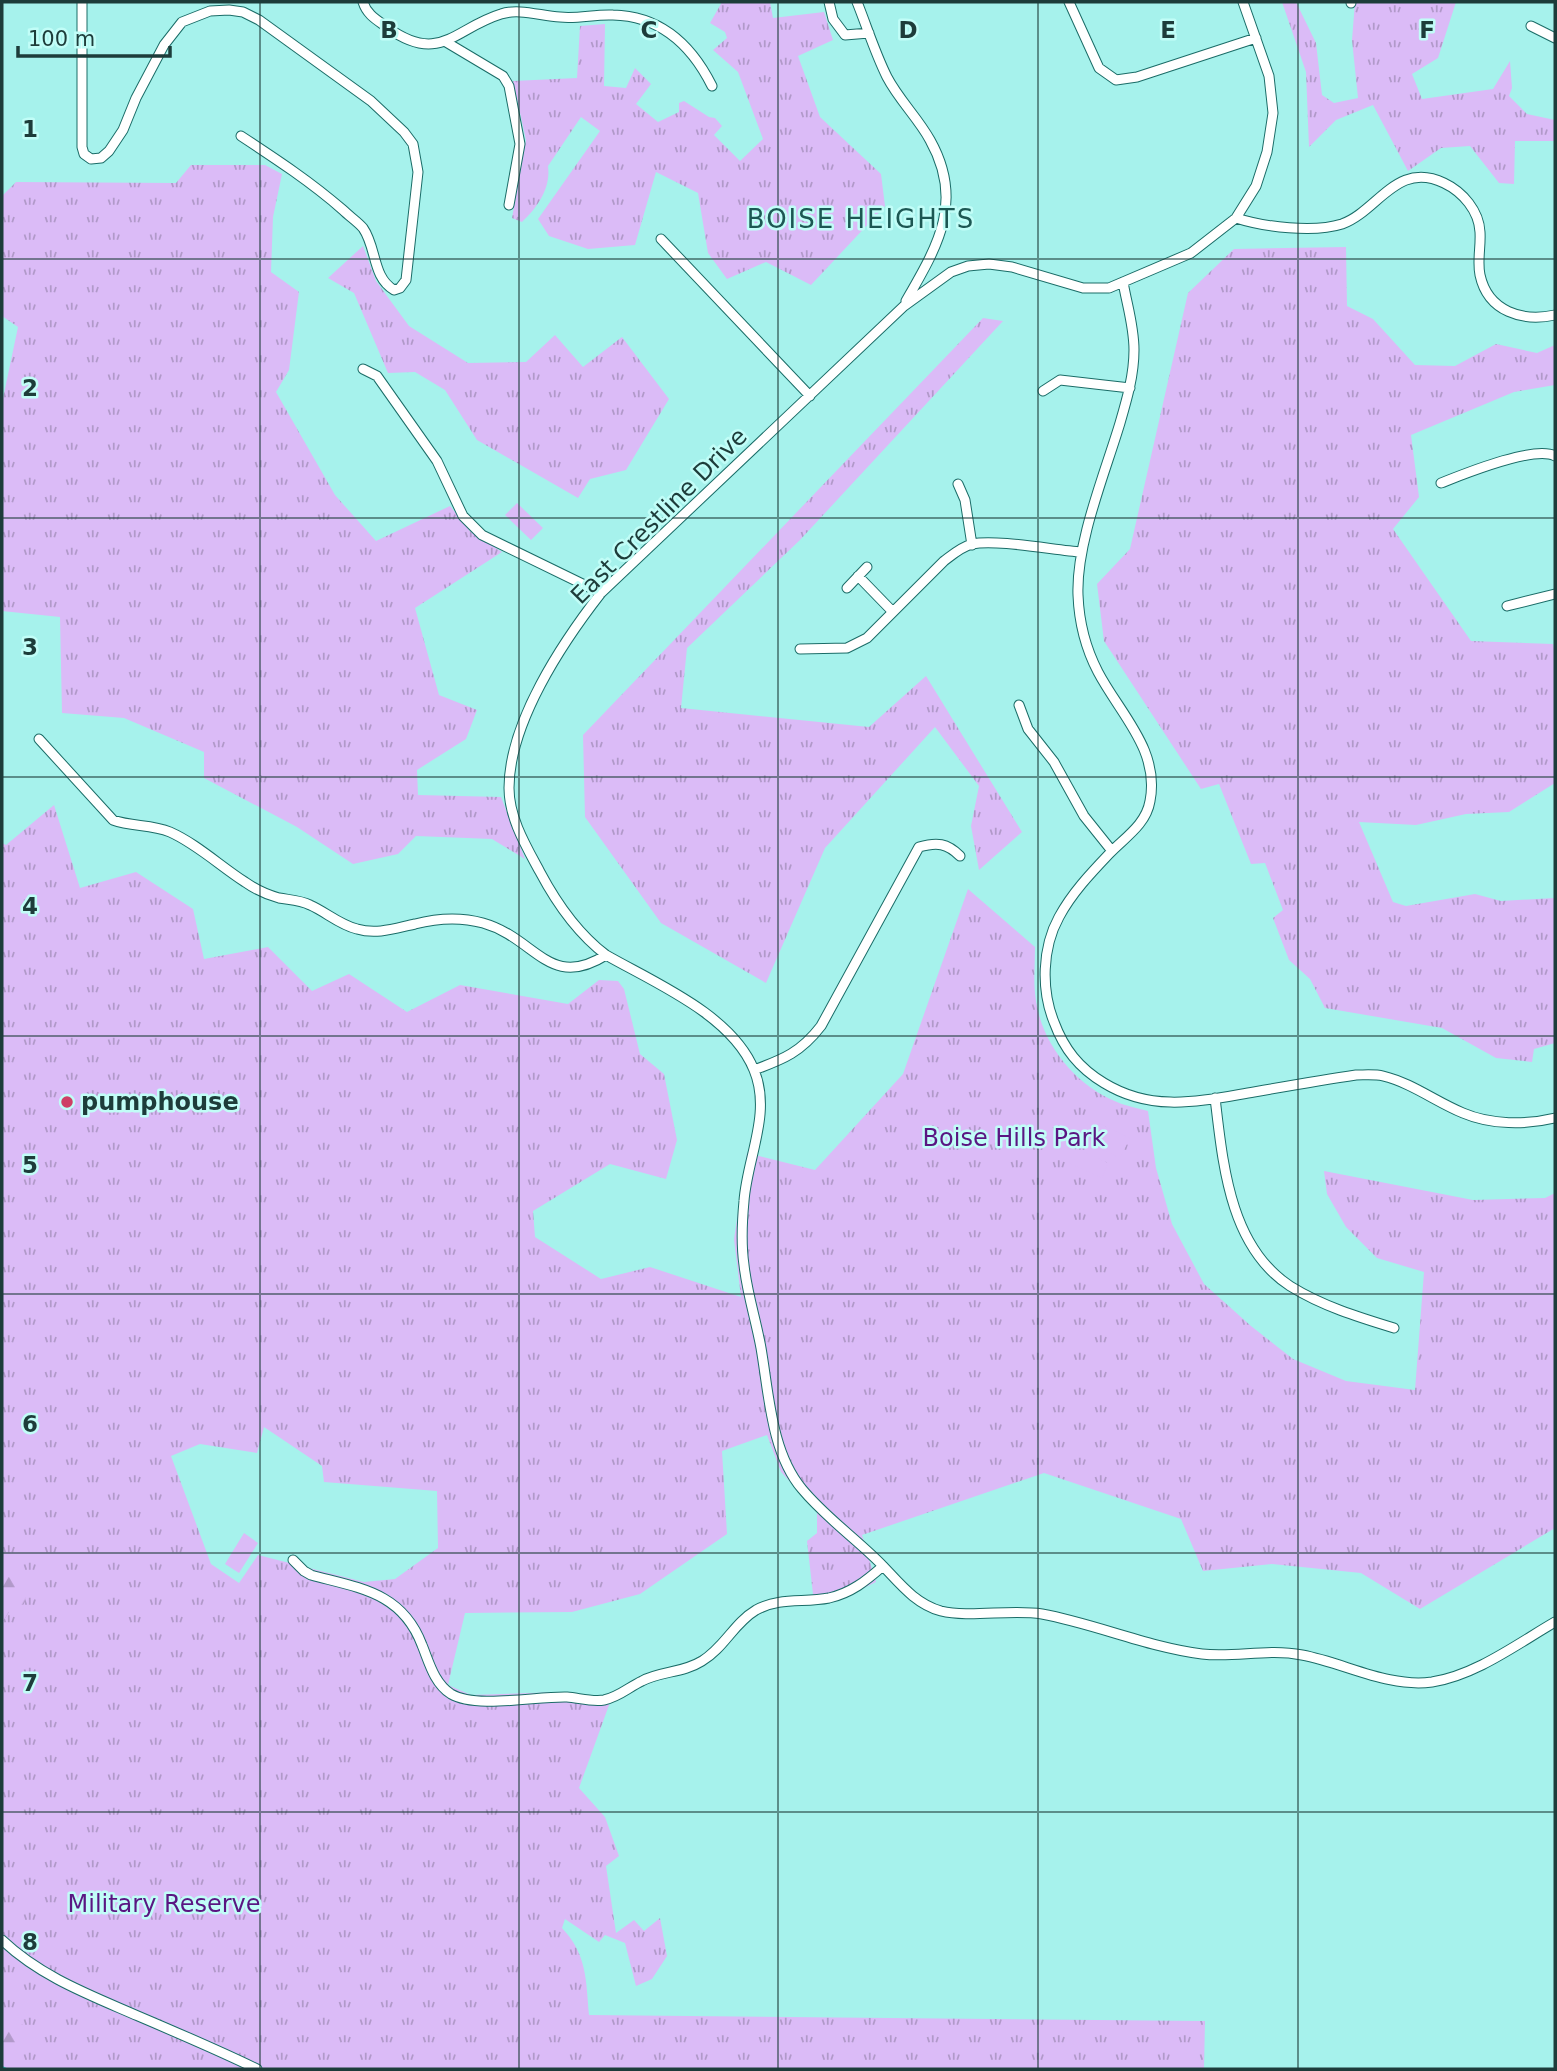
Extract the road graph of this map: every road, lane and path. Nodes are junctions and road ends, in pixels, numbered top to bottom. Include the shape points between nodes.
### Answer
1 (82, 2) edge
2 (363, 2) edge
3 (829, 2) edge
4 (857, 2) edge
5 (1069, 2) edge
6 (1244, 2) edge
7 (1531, 26) dead end
8 (869, 33) junction
9 (1256, 38) junction
10 (1555, 38) edge
11 (446, 42) junction
12 (712, 86) dead end
13 (241, 136) dead end
14 (509, 205) dead end
15 (1236, 218) junction
16 (662, 239) dead end
17 (1122, 282) junction
18 (904, 306) junction
19 (1555, 315) edge
20 (363, 369) dead end
21 (1130, 388) junction
22 (1043, 391) dead end
23 (810, 396) junction
24 (1555, 456) edge
25 (958, 484) dead end
26 (1441, 484) dead end
27 (972, 544) junction
28 (1081, 552) junction
29 (867, 567) dead end
30 (858, 576) junction
31 (847, 588) dead end
32 (601, 593) junction
33 (1555, 594) edge
34 (1507, 606) dead end
35 (892, 612) junction
36 (800, 649) dead end
37 (1019, 705) dead end
38 (39, 739) dead end
39 (1112, 851) junction
40 (960, 856) dead end
41 (606, 955) junction
42 (754, 1070) junction
43 (1214, 1098) junction
44 (1555, 1118) edge
45 (1394, 1328) dead end
46 (293, 1560) dead end
47 (883, 1566) junction
48 (1555, 1622) edge
49 (2, 1940) edge
50 (257, 2069) edge

1 - 13 street via 82,147 91,159 109,151 123,130 164,45 182,22 210,11 243,12 259,20 371,101 412,144 418,172 406,280 400,288 394,290 380,277 363,228 317,187
2 - 11 street via 371,17 397,34 414,42
3 - 8 street via 833,19 845,35
4 - 8 street
5 - 9 street via 1099,68 1116,80
6 - 9 street
7 - 10 street
8 - 18 street via 888,78 930,139 945,188 943,228
9 - 15 street via 1271,86 1271,134 1256,186
11 - 12 street via 512,12 639,19 679,39 699,61
11 - 14 street via 503,76 509,86 520,144
15 - 17 street via 1191,253
15 - 19 street via 1267,226 1339,225 1355,218 1395,184 1419,178 1440,181 1459,193 1478,220 1480,276 1495,302 1519,317
16 - 23 street
17 - 18 street via 1095,289 1012,267 968,266 951,271
17 - 21 street via 1132,322
18 - 23 street, East Crestline Drive
20 - 32 street via 377,376 437,461 463,516 482,535
21 - 22 street via 1060,380
21 - 28 street
23 - 32 street, East Crestline Drive
24 - 26 street via 1536,452
25 - 27 street
27 - 28 street
27 - 35 street via 944,561
28 - 39 street via 1078,594 1088,647 1143,744 1151,767 1150,803 1143,820
29 - 30 street
30 - 31 street
30 - 35 street
32 - 41 street, East Crestline Drive via 571,632 523,721 512,755 509,789 514,819 547,887 570,920
33 - 34 street
35 - 36 street via 867,638 847,648
37 - 39 street via 1028,729
38 - 41 street via 113,820 168,831 248,884 279,898 309,904 348,926 374,932 434,920 467,920 505,932 562,968 589,965
39 - 43 street via 1072,897 1050,940 1045,989 1060,1037 1073,1059 1094,1077 1133,1098 1165,1102
40 - 42 street via 949,845 919,847 821,1026 807,1044
41 - 42 street, East Crestline Drive via 706,1012 746,1053
42 - 47 street, East Crestline Drive via 759,1086 759,1126 744,1197 743,1264 774,1423 789,1469 802,1489
43 - 44 street via 1356,1075 1380,1076 1494,1122
43 - 45 street via 1236,1213 1268,1266 1310,1297
46 - 47 street via 311,1575 371,1591 400,1609 421,1640 439,1683 448,1692 472,1701 615,1697 643,1681 687,1670 705,1660 755,1611 776,1602 842,1594
47 - 48 street, East Crestline Drive via 911,1596 944,1612 1040,1614 1206,1655 1294,1653 1399,1682 1449,1678 1491,1660
49 - 50 street via 61,1983

